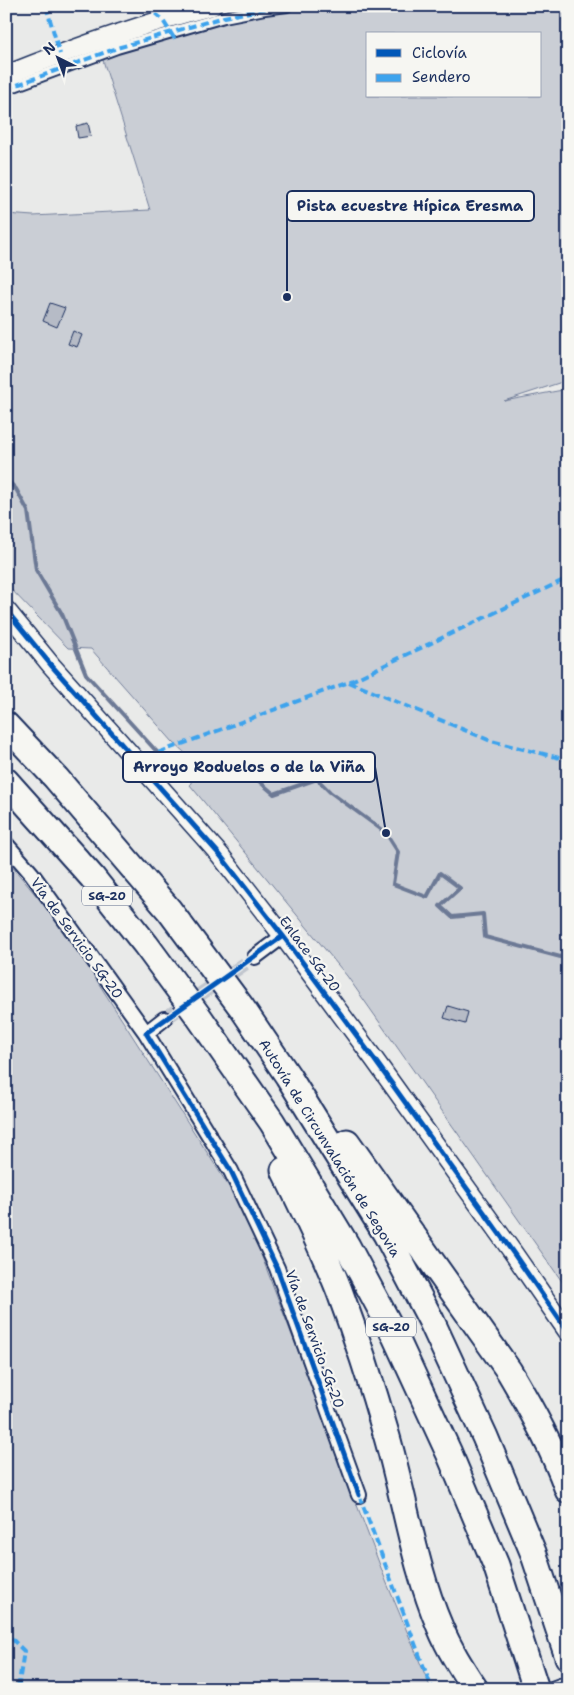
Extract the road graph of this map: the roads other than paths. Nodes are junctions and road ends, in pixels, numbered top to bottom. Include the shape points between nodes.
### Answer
1 (212, 6) edge
2 (287, 6) edge
3 (6, 75) edge
4 (6, 89) edge
5 (6, 610) edge
6 (6, 725) edge
7 (6, 781) edge
8 (6, 844) edge
9 (283, 936) junction
10 (254, 957) tunnel mouth
11 (242, 1008) junction
12 (199, 1017) junction
13 (164, 1020) tunnel mouth
14 (146, 1033) junction
15 (568, 1332) edge
16 (568, 1490) edge
17 (359, 1495) dead end
18 (568, 1657) edge
19 (568, 1681) edge
20 (475, 1689) edge
21 (536, 1689) edge
22 (546, 1689) edge

1 - 3 street via 136,27
2 - 4 street via 224,17 117,48
5 - 9 street, Enlace SG-20 via 220,855
6 - 11 highway, Autovía de Circunvalación de Segovia / SG-20 via 163,903
7 - 12 highway, SG-20 via 92,877
8 - 14 street, Vía de Servicio SG-20 via 32,874
9 - 10 street
9 - 15 street, Enlace SG-20 via 374,1058
11 - 16 highway via 324,1108 504,1364 545,1434
11 - 18 highway, Autovía de Circunvalación de Segovia / SG-20 via 386,1234 431,1320 533,1552
12 - 20 highway via 226,1074 277,1157 338,1289 387,1438 412,1540 436,1618 454,1657
12 - 21 highway, SG-20 via 272,1122 347,1246 394,1334 496,1566
13 - 14 street
14 - 17 street, Vía de Servicio SG-20 via 231,1171 277,1268
19 - 22 street

